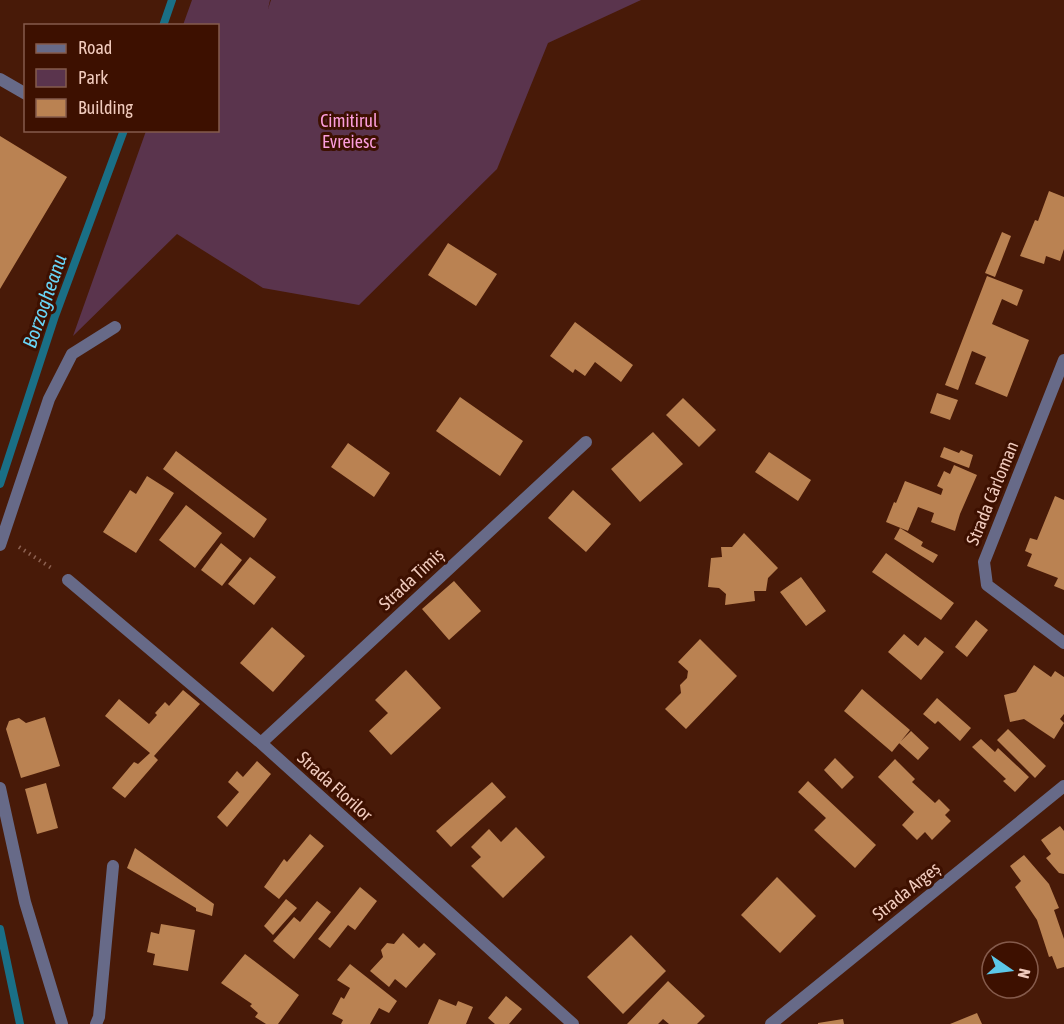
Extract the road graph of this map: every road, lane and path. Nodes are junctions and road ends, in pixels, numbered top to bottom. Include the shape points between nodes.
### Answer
1 (0, 79) edge
2 (24, 93) edge
3 (115, 327) dead end
4 (1064, 360) edge
5 (586, 442) dead end
6 (1, 541) edge
7 (68, 580) joint
8 (1064, 643) edge
9 (261, 742) junction
10 (1064, 786) edge
11 (0, 788) edge
12 (113, 866) dead end
13 (62, 1024) edge
14 (96, 1024) edge
15 (573, 1024) edge
16 (771, 1024) edge

1 - 2 street
3 - 6 street via 72,354 49,399
4 - 8 street, Strada Cârloman via 984,562 987,585
5 - 9 street, Strada Timiș
6 - 7 path via 28,551
7 - 9 street, Strada Florilor
9 - 15 street, Strada Florilor
10 - 16 street, Strada Argeș
11 - 13 street via 26,902
12 - 14 street

